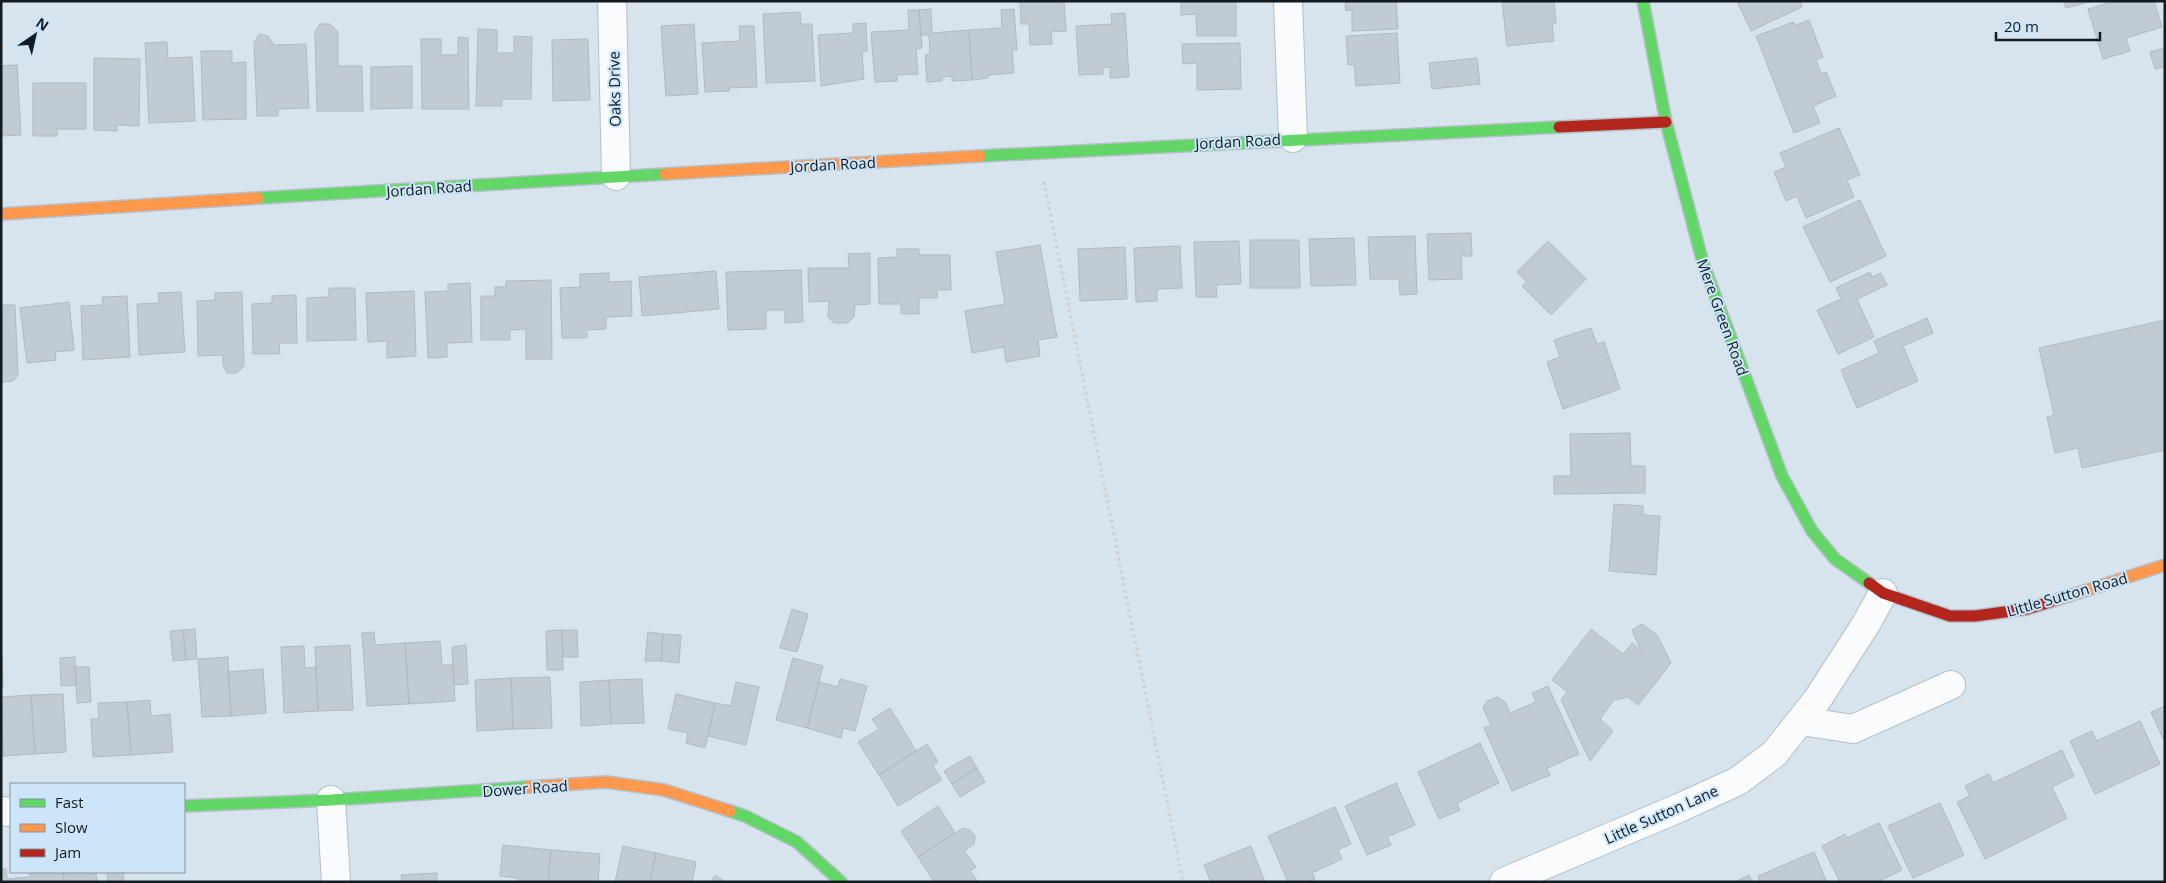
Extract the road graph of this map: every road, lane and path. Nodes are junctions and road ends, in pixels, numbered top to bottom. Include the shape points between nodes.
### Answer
1 (612, 1) edge
2 (1288, 1) edge
3 (1643, 1) edge
4 (1666, 122) junction
5 (1293, 138) junction
6 (1038, 152) junction
7 (616, 176) junction
8 (1, 214) edge
9 (2165, 565) edge
10 (1883, 593) junction
11 (1951, 685) dead end
12 (1801, 721) junction
13 (331, 800) junction
14 (185, 806) edge
15 (336, 882) edge
16 (842, 882) edge
17 (1183, 882) edge
18 (1504, 882) edge

1 - 7 street, Oaks Drive
2 - 5 street
3 - 4 street, Mere Green Road
4 - 5 street, Jordan Road
4 - 10 street, Mere Green Road via 1703,263 1782,476 1812,531 1835,559
5 - 6 street, Jordan Road
6 - 7 street, Jordan Road
6 - 17 path
7 - 8 street, Jordan Road
9 - 10 street, Little Sutton Road via 2027,609 1975,616 1950,616
10 - 12 street, Little Sutton Lane
11 - 12 street via 1853,729
12 - 18 street, Little Sutton Lane via 1774,754 1738,781
13 - 14 street, Dower Road
13 - 15 street
13 - 16 street, Dower Road via 606,782 664,790 745,816 797,842

